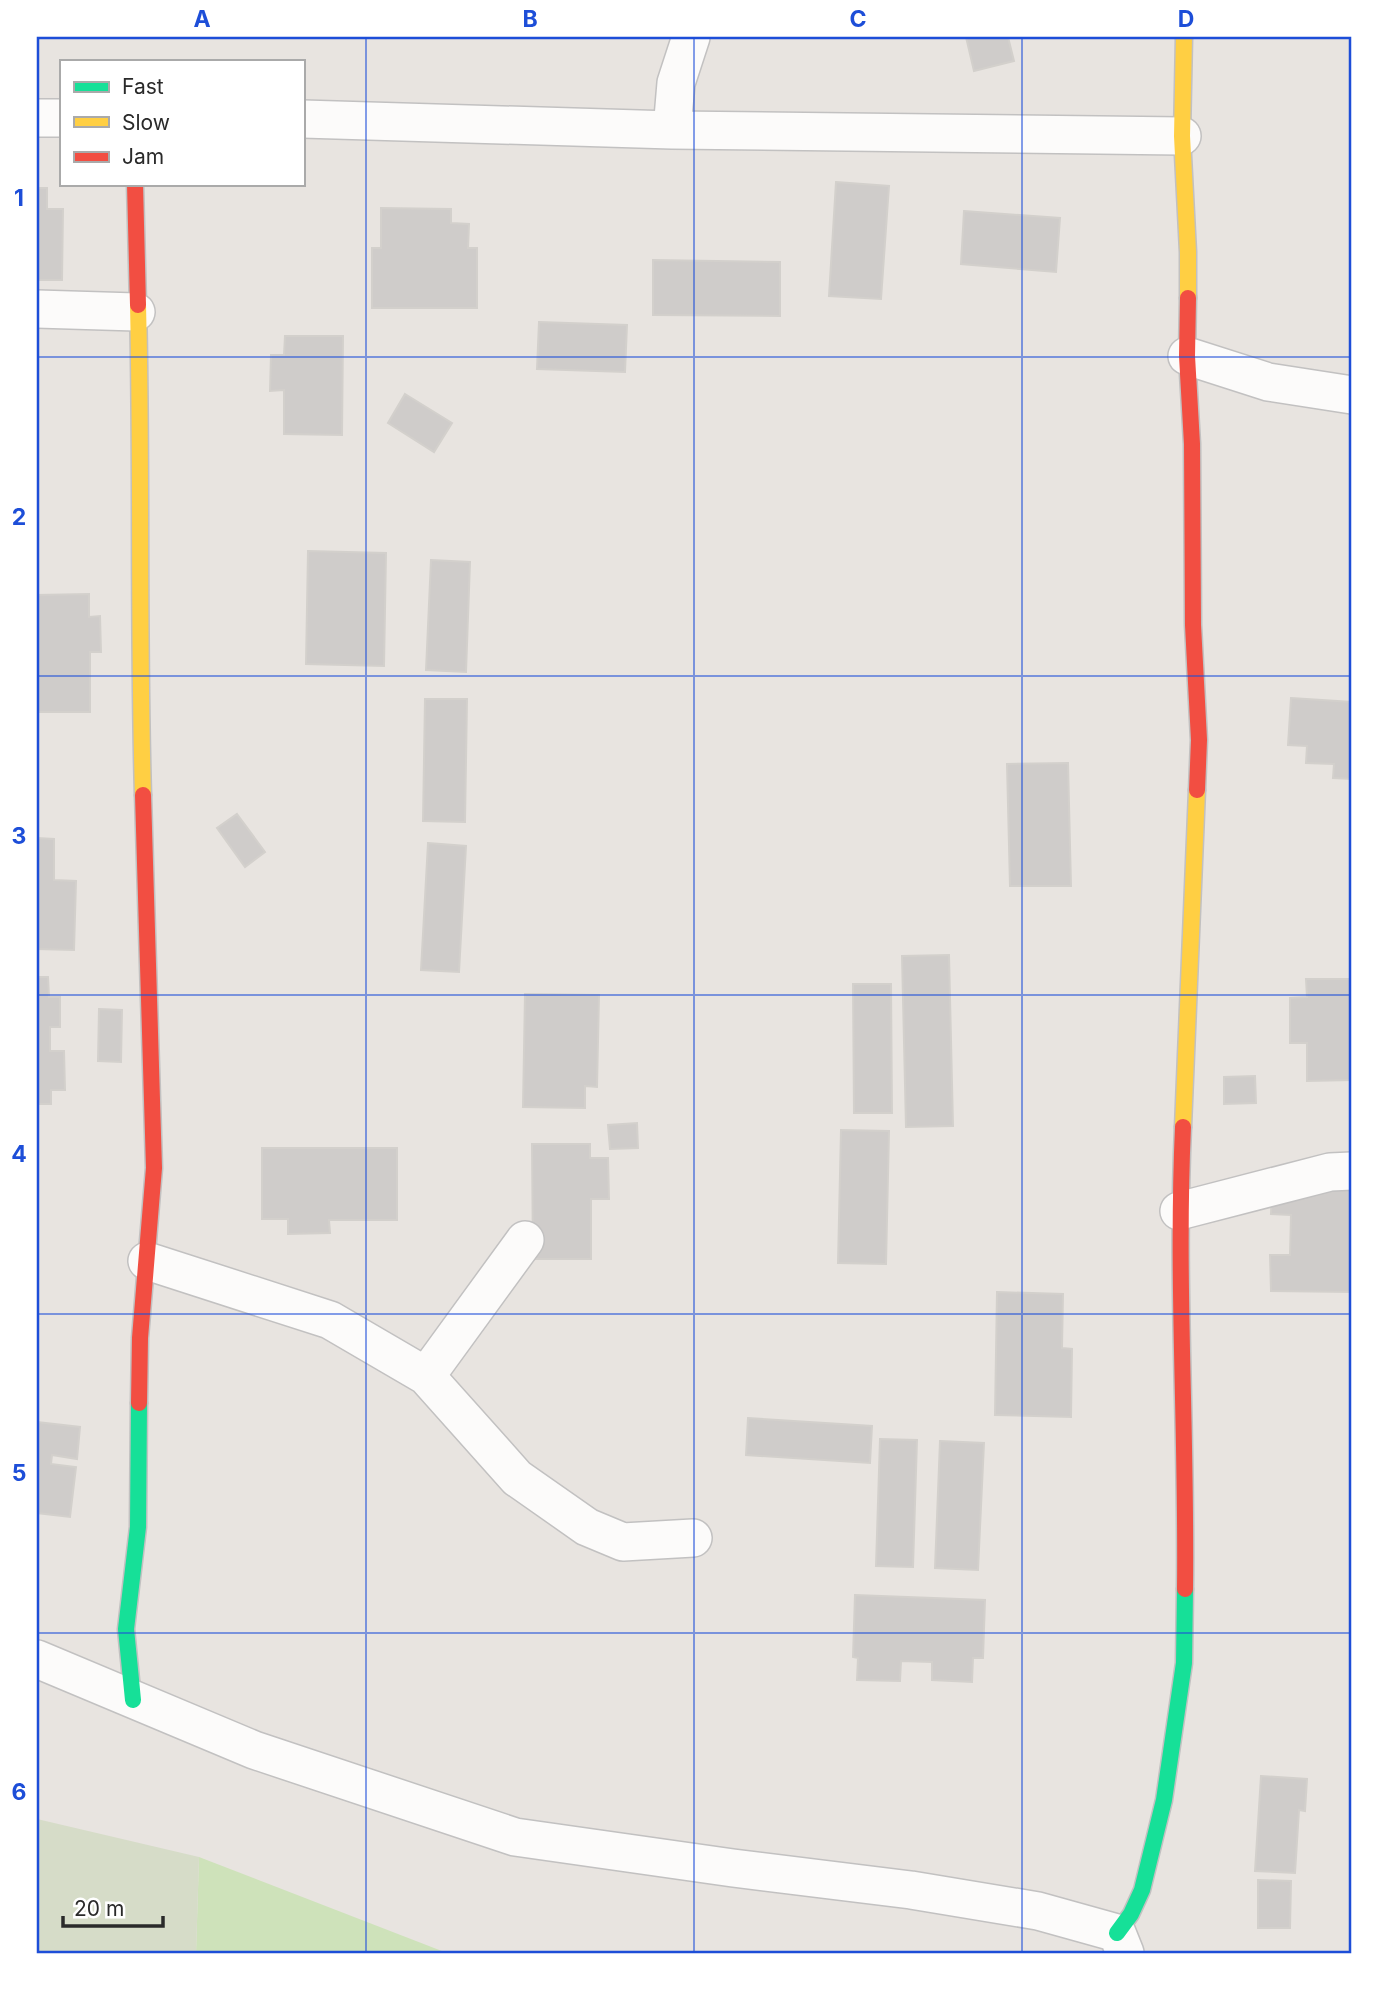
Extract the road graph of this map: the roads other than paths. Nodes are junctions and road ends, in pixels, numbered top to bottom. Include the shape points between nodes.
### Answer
1 (691, 37) edge
2 (1184, 37) edge
3 (37, 118) edge
4 (60, 118) edge
5 (304, 119) edge
6 (672, 130) junction
7 (1182, 136) junction
8 (135, 186) edge
9 (37, 309) edge
10 (136, 312) junction
11 (1187, 356) junction
12 (1352, 395) edge
13 (1352, 1171) edge
14 (1179, 1211) junction
15 (525, 1240) dead end
16 (147, 1261) junction
17 (426, 1376) junction
18 (693, 1538) dead end
19 (37, 1659) edge
20 (133, 1700) junction
21 (1121, 1943) edge

1 - 6 street via 676,83
2 - 7 street
3 - 4 street
5 - 6 street
6 - 7 street
7 - 11 street
8 - 10 street
9 - 10 street
10 - 16 street via 139,650 154,1168
11 - 12 street via 1268,382
11 - 14 street via 1199,740
13 - 14 street via 1330,1172
14 - 21 street via 1186,1516 1184,1663 1152,1857
15 - 17 street
16 - 17 street via 330,1320
16 - 20 street via 140,1338 138,1527 126,1629
17 - 18 street via 517,1478 587,1527 623,1542
19 - 20 street
20 - 21 street via 254,1750 515,1837 1038,1911

